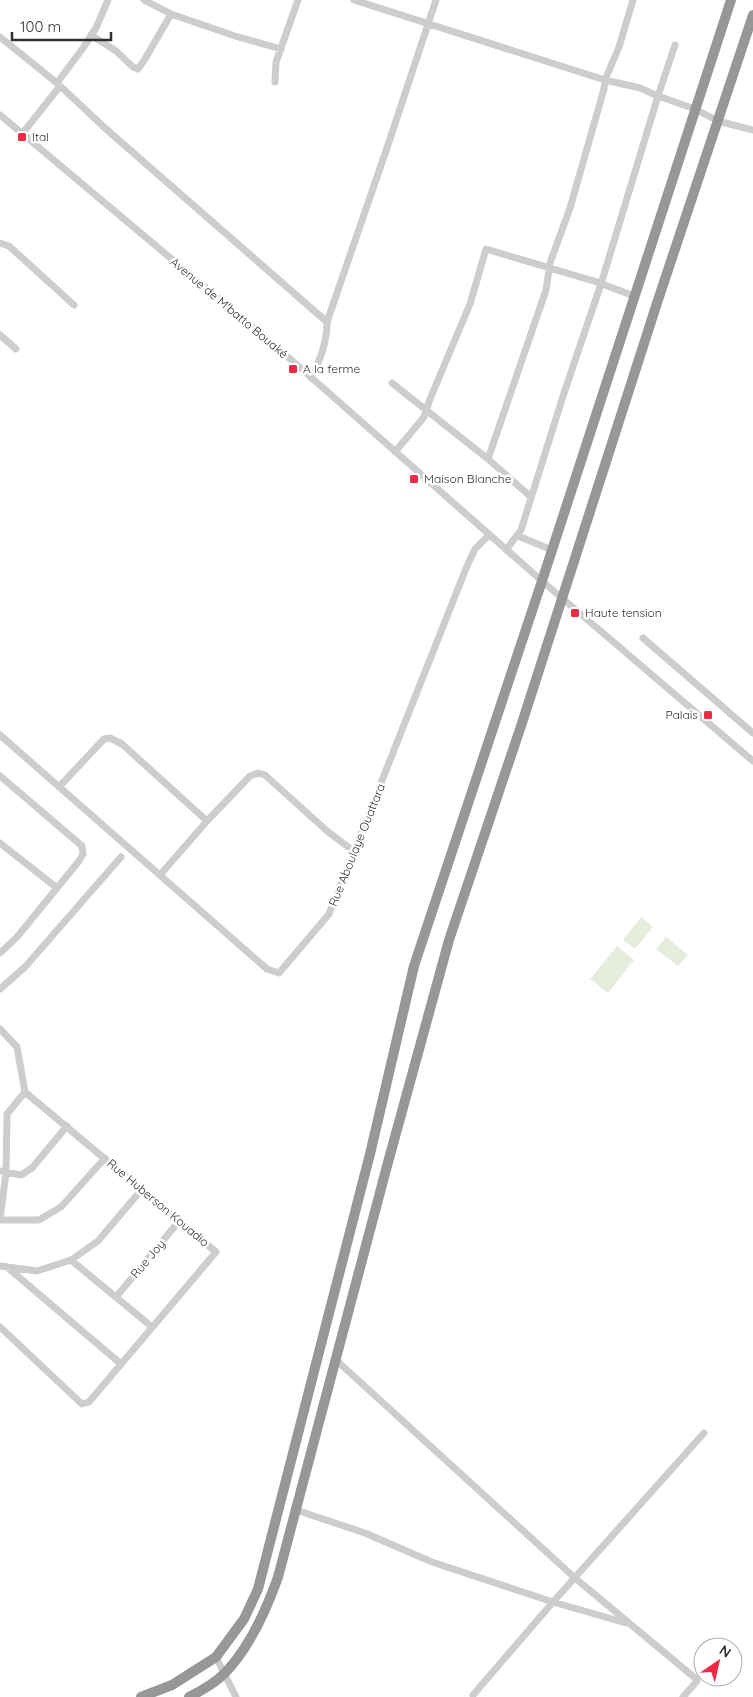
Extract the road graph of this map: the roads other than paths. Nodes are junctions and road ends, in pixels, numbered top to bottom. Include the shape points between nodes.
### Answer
1 (108, 0) edge
2 (144, 0) edge
3 (298, 0) edge
4 (354, 0) edge
5 (436, 0) edge
6 (633, 0) edge
7 (731, 0) edge
8 (171, 14) junction
9 (753, 15) edge
10 (428, 24) junction
11 (91, 35) junction
12 (0, 37) edge
13 (675, 45) dead end
14 (281, 49) junction
15 (605, 80) junction
16 (275, 82) dead end
17 (59, 85) junction
18 (658, 96) junction
19 (695, 109) junction
20 (1, 119) edge
21 (718, 121) junction
22 (750, 128) edge
23 (22, 134) junction
24 (0, 243) edge
25 (549, 269) junction
26 (601, 284) junction
27 (634, 296) junction
28 (74, 306) dead end
29 (327, 322) junction
30 (0, 335) edge
31 (16, 349) dead end
32 (311, 378) junction
33 (392, 383) dead end
34 (426, 410) junction
35 (395, 452) junction
36 (488, 459) junction
37 (531, 497) junction
38 (489, 535) junction
39 (518, 536) junction
40 (506, 550) junction
41 (552, 550) junction
42 (542, 581) junction
43 (562, 598) junction
44 (643, 638) dead end
45 (753, 733) edge
46 (0, 735) edge
47 (753, 761) edge
48 (0, 776) edge
49 (59, 788) junction
50 (207, 821) junction
51 (0, 843) edge
52 (354, 852) junction
53 (121, 857) dead end
54 (160, 875) junction
55 (57, 888) junction
56 (1, 949) edge
57 (0, 989) edge
58 (0, 1030) edge
59 (25, 1092) junction
60 (4, 1113) edge
61 (67, 1126) junction
62 (105, 1158) junction
63 (3, 1172) edge
64 (142, 1189) junction
65 (0, 1220) edge
66 (180, 1220) junction
67 (70, 1260) junction
68 (4, 1266) edge
69 (116, 1297) junction
70 (0, 1327) edge
71 (152, 1327) junction
72 (336, 1360) junction
73 (122, 1364) junction
74 (704, 1433) dead end
75 (296, 1510) junction
76 (576, 1578) junction
77 (553, 1602) junction
78 (629, 1624) junction
79 (216, 1656) junction
80 (224, 1674) junction
81 (473, 1695) dead end
82 (141, 1697) edge
83 (189, 1697) edge
84 (236, 1697) edge
85 (683, 1697) edge

1 - 11 street
2 - 8 street
3 - 14 street
4 - 10 street
5 - 10 street
6 - 15 street
7 - 19 highway
8 - 11 street via 138,69
8 - 14 street
9 - 21 highway
10 - 15 street
10 - 29 street
11 - 17 street
12 - 17 street
13 - 18 street
14 - 16 street via 276,62
15 - 18 street
15 - 25 street via 570,208
17 - 23 street
17 - 29 street
18 - 19 street
18 - 26 street
19 - 21 street
19 - 27 highway
20 - 23 street, Avenue de M'batto Bouaké
21 - 22 street
21 - 43 highway
23 - 32 street, Avenue de M'batto Bouaké
24 - 28 street via 9,246
25 - 26 street
25 - 34 street via 486,249 470,304
25 - 36 street via 546,290
26 - 27 street
26 - 37 street
27 - 41 highway
29 - 32 street via 321,358
30 - 31 street
32 - 35 street, Avenue de M'batto Bouaké
33 - 34 street
34 - 35 street via 424,417
34 - 36 street
35 - 38 street, Avenue de M'batto Bouaké
36 - 37 street
37 - 39 street
38 - 40 street, Avenue de M'batto Bouaké
38 - 52 street, Rue Aboulaye Ouattara via 475,549 466,566
39 - 40 street
39 - 41 street
40 - 42 street, Avenue de M'batto Bouaké
41 - 42 highway
42 - 43 street, Avenue de M'batto Bouaké
42 - 79 highway via 414,966 370,1154 258,1588 244,1618
43 - 47 street, Avenue de M'batto Bouaké
43 - 72 highway via 448,940
44 - 45 street
46 - 49 street, Rue Aboulaye Ouattara
48 - 55 street via 82,846 83,854 79,861
49 - 50 street via 104,739 110,738 122,744
49 - 54 street, Rue Aboulaye Ouattara
50 - 52 street via 250,776 258,773 265,775
50 - 54 street
51 - 55 street
52 - 54 street, Rue Aboulaye Ouattara via 329,914 279,973 267,969
53 - 57 street via 26,967
55 - 56 street
58 - 59 street via 17,1047
59 - 60 street
59 - 61 street, Rue Huberson Kouadio
60 - 63 street
61 - 62 street, Rue Huberson Kouadio
61 - 63 street via 32,1168 21,1175
62 - 64 street, Rue Huberson Kouadio
62 - 65 street via 61,1207 39,1220
63 - 65 street
64 - 66 street, Rue Huberson Kouadio
64 - 67 street via 98,1241
66 - 69 street, Rue Joy
66 - 71 street, Rue Huberson Kouadio via 216,1252
67 - 68 street via 36,1271
67 - 69 street
68 - 73 street
69 - 71 street
70 - 73 street, Rue Huberson Kouadio via 82,1404 89,1402
71 - 73 street, Rue Huberson Kouadio
72 - 75 highway
72 - 76 street
74 - 76 street
75 - 77 street via 365,1533 432,1562
75 - 80 highway via 270,1600 240,1654
76 - 77 street
76 - 78 street
77 - 78 street
77 - 81 street
78 - 85 street via 695,1678 697,1681
79 - 80 street
79 - 82 highway via 172,1685
80 - 83 highway
80 - 84 street

